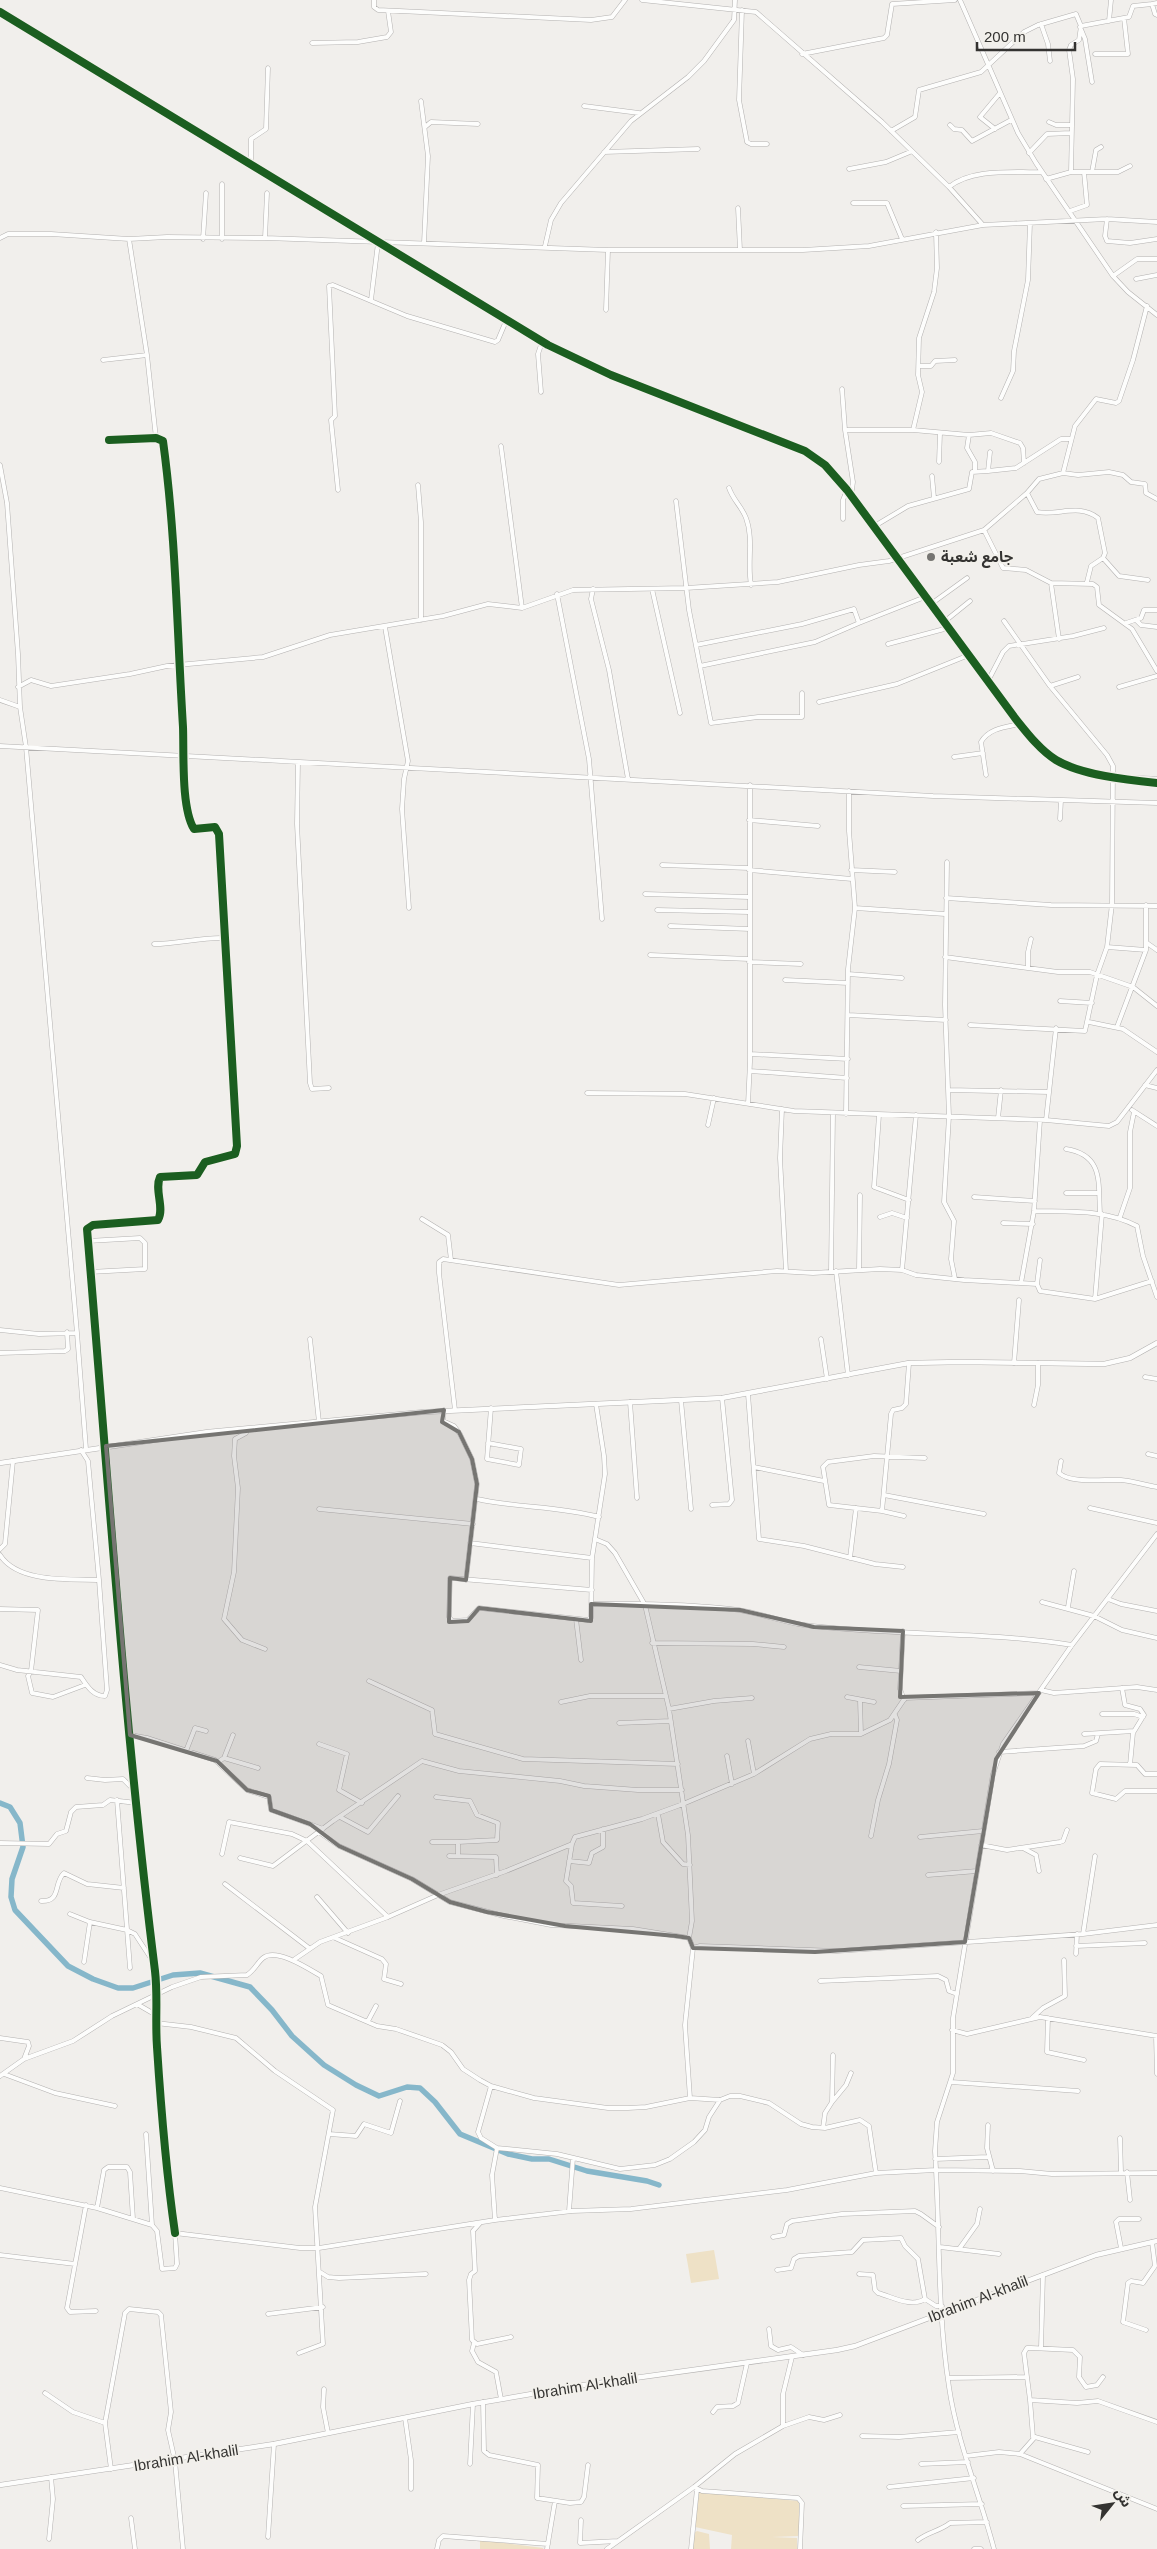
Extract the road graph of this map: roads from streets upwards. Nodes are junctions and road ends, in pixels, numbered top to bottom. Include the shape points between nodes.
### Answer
1 (374, 0) edge
2 (625, 0) edge
3 (642, 0) edge
4 (735, 0) edge
5 (955, 0) edge
6 (960, 0) edge
7 (1111, 0) edge
8 (671, 2) edge
9 (1155, 4) edge
10 (736, 10) junction
11 (742, 10) junction
12 (388, 11) junction
13 (0, 12) edge
14 (1157, 15) edge
15 (1124, 18) junction
16 (1109, 21) junction
17 (1042, 24) junction
18 (1081, 27) junction
19 (312, 43) dead end
20 (802, 54) junction
21 (1094, 54) dead end
22 (1050, 61) dead end
23 (988, 65) junction
24 (268, 68) dead end
25 (1092, 82) dead end
26 (1000, 93) junction
27 (421, 101) dead end
28 (584, 106) dead end
29 (639, 113) junction
30 (1012, 120) junction
31 (1049, 122) dead end
32 (478, 124) dead end
33 (950, 125) dead end
34 (1071, 126) junction
35 (424, 127) junction
36 (995, 129) junction
37 (892, 131) junction
38 (1071, 133) junction
39 (767, 144) dead end
40 (1100, 147) dead end
41 (698, 150) dead end
42 (604, 152) junction
43 (910, 152) junction
44 (1029, 153) junction
45 (251, 165) junction
46 (1130, 166) dead end
47 (849, 169) dead end
48 (1041, 172) junction
49 (1071, 172) junction
50 (1084, 172) junction
51 (1092, 172) junction
52 (1046, 179) junction
53 (222, 184) dead end
54 (949, 187) junction
55 (206, 192) dead end
56 (267, 192) dead end
57 (853, 203) dead end
58 (738, 208) dead end
59 (1070, 211) junction
60 (1107, 219) junction
61 (1076, 220) junction
62 (1157, 222) edge
63 (1030, 223) junction
64 (983, 225) junction
65 (936, 232) junction
66 (0, 238) edge
67 (265, 238) junction
68 (129, 239) junction
69 (202, 239) junction
70 (222, 239) junction
71 (902, 239) junction
72 (1157, 239) edge
73 (377, 242) junction
74 (424, 243) junction
75 (545, 246) junction
76 (608, 250) junction
77 (740, 250) junction
78 (1157, 259) edge
79 (1157, 275) edge
80 (1113, 276) junction
81 (1136, 279) dead end
82 (371, 300) junction
83 (1147, 306) junction
84 (606, 310) dead end
85 (1157, 315) edge
86 (506, 321) junction
87 (542, 342) junction
88 (147, 355) junction
89 (103, 360) dead end
90 (955, 360) dead end
91 (918, 366) junction
92 (842, 389) dead end
93 (541, 392) dead end
94 (1001, 398) dead end
95 (845, 430) junction
96 (913, 430) junction
97 (940, 432) junction
98 (969, 435) junction
99 (156, 438) junction
100 (1071, 439) junction
101 (109, 440) dead end
102 (501, 446) dead end
103 (990, 452) dead end
104 (939, 462) dead end
105 (1024, 463) junction
106 (0, 465) edge
107 (975, 471) junction
108 (988, 471) junction
109 (1063, 473) junction
110 (932, 476) dead end
111 (418, 485) dead end
112 (729, 488) dead end
113 (338, 490) dead end
114 (847, 490) junction
115 (1027, 493) junction
116 (851, 496) junction
117 (934, 498) junction
118 (1157, 498) edge
119 (676, 500) dead end
120 (842, 519) dead end
121 (873, 526) junction
122 (984, 530) junction
123 (1103, 558) junction
124 (897, 559) junction
125 (967, 578) dead end
126 (1148, 580) dead end
127 (1087, 582) junction
128 (1051, 583) junction
129 (751, 585) junction
130 (686, 588) junction
131 (593, 589) junction
132 (652, 589) junction
133 (557, 594) junction
134 (925, 597) junction
135 (970, 601) dead end
136 (931, 604) junction
137 (522, 608) junction
138 (1157, 610) edge
139 (421, 620) junction
140 (1136, 620) junction
141 (1004, 621) dead end
142 (944, 622) junction
143 (858, 623) junction
144 (1126, 623) junction
145 (385, 627) junction
146 (1157, 627) edge
147 (948, 628) junction
148 (1104, 628) dead end
149 (1059, 639) junction
150 (888, 644) dead end
151 (1020, 644) junction
152 (696, 645) junction
153 (969, 655) junction
154 (178, 664) junction
155 (700, 666) junction
156 (1157, 671) edge
157 (1157, 676) edge
158 (1078, 677) dead end
159 (988, 681) junction
160 (18, 686) junction
161 (1050, 686) junction
162 (1119, 688) dead end
163 (802, 693) dead end
164 (0, 700) edge
165 (819, 702) dead end
166 (20, 707) junction
167 (680, 713) dead end
168 (1020, 724) junction
169 (0, 746) edge
170 (26, 747) junction
171 (983, 753) junction
172 (183, 756) junction
173 (954, 757) dead end
174 (298, 762) junction
175 (407, 768) junction
176 (986, 775) dead end
177 (1114, 776) junction
178 (591, 777) junction
179 (1128, 778) junction
180 (628, 779) junction
181 (1157, 779) edge
182 (1157, 783) edge
183 (750, 786) junction
184 (849, 791) junction
185 (1061, 800) junction
186 (1113, 800) junction
187 (1157, 802) edge
188 (1060, 819) dead end
189 (749, 820) junction
190 (818, 826) dead end
191 (947, 862) dead end
192 (662, 865) dead end
193 (749, 869) junction
194 (851, 870) junction
195 (896, 872) dead end
196 (852, 879) junction
197 (645, 894) dead end
198 (749, 897) junction
199 (946, 898) junction
200 (1112, 904) junction
201 (1146, 905) junction
202 (1157, 906) edge
203 (409, 908) dead end
204 (855, 908) junction
205 (657, 910) dead end
206 (749, 912) junction
207 (945, 914) junction
208 (602, 919) dead end
209 (670, 926) dead end
210 (750, 929) junction
211 (225, 938) junction
212 (1031, 939) dead end
213 (1147, 942) junction
214 (154, 944) dead end
215 (1107, 947) junction
216 (1146, 950) junction
217 (1157, 950) edge
218 (650, 955) dead end
219 (945, 957) junction
220 (749, 961) junction
221 (801, 964) dead end
222 (1028, 968) junction
223 (848, 974) junction
224 (1097, 975) junction
225 (902, 978) dead end
226 (785, 980) dead end
227 (848, 983) junction
228 (1133, 987) junction
229 (1060, 1001) dead end
230 (1092, 1003) junction
231 (1157, 1006) edge
232 (848, 1015) junction
233 (946, 1020) junction
234 (1089, 1022) junction
235 (970, 1026) dead end
236 (1118, 1027) junction
237 (1056, 1028) junction
238 (1157, 1052) edge
239 (750, 1054) junction
240 (848, 1059) junction
241 (1157, 1070) edge
242 (750, 1071) junction
243 (847, 1078) junction
244 (1145, 1085) junction
245 (329, 1088) dead end
246 (1157, 1088) edge
247 (948, 1090) junction
248 (1001, 1090) junction
249 (1049, 1092) junction
250 (587, 1093) dead end
251 (714, 1098) junction
252 (748, 1104) junction
253 (1128, 1108) junction
254 (782, 1109) junction
255 (1134, 1112) junction
256 (833, 1113) junction
257 (846, 1114) junction
258 (879, 1115) junction
259 (916, 1115) junction
260 (949, 1116) junction
261 (998, 1118) junction
262 (1040, 1120) junction
263 (1046, 1120) junction
264 (708, 1124) dead end
265 (1157, 1126) edge
266 (1066, 1149) dead end
267 (1066, 1193) dead end
268 (1099, 1193) junction
269 (860, 1195) dead end
270 (974, 1197) dead end
271 (909, 1200) junction
272 (1035, 1200) junction
273 (1034, 1211) junction
274 (1101, 1213) junction
275 (880, 1217) dead end
276 (1120, 1217) junction
277 (907, 1218) junction
278 (422, 1219) dead end
279 (1003, 1223) dead end
280 (1033, 1224) junction
281 (88, 1241) junction
282 (450, 1260) junction
283 (1040, 1260) dead end
284 (859, 1270) junction
285 (902, 1270) junction
286 (786, 1271) junction
287 (834, 1271) junction
288 (90, 1272) junction
289 (955, 1279) junction
290 (1152, 1281) junction
291 (1021, 1283) junction
292 (1037, 1284) junction
293 (1157, 1297) edge
294 (1095, 1299) junction
295 (1019, 1300) dead end
296 (0, 1330) edge
297 (67, 1332) junction
298 (77, 1333) junction
299 (310, 1340) dead end
300 (821, 1340) dead end
301 (1157, 1343) edge
302 (0, 1353) edge
303 (908, 1363) junction
304 (1014, 1363) junction
305 (1038, 1363) junction
306 (848, 1375) junction
307 (1145, 1377) dead end
308 (827, 1379) junction
309 (1157, 1379) edge
310 (748, 1394) junction
311 (722, 1398) junction
312 (681, 1400) junction
313 (630, 1402) junction
314 (596, 1404) junction
315 (1034, 1404) dead end
316 (492, 1408) junction
317 (444, 1410) junction
318 (455, 1410) junction
319 (319, 1422) junction
320 (247, 1429) junction
321 (488, 1443) junction
322 (106, 1446) junction
323 (84, 1450) junction
324 (1148, 1454) dead end
325 (887, 1456) junction
326 (1157, 1456) edge
327 (925, 1458) dead end
328 (12, 1461) junction
329 (1061, 1461) dead end
330 (0, 1464) edge
331 (754, 1467) junction
332 (824, 1481) junction
333 (1157, 1487) edge
334 (884, 1495) junction
335 (637, 1498) dead end
336 (477, 1499) junction
337 (712, 1505) dead end
338 (856, 1508) junction
339 (1090, 1508) dead end
340 (319, 1509) dead end
341 (691, 1509) dead end
342 (882, 1511) junction
343 (984, 1514) dead end
344 (904, 1516) dead end
345 (599, 1517) junction
346 (1157, 1523) edge
347 (473, 1524) junction
348 (1157, 1534) edge
349 (595, 1539) junction
350 (470, 1543) junction
351 (0, 1549) edge
352 (0, 1555) edge
353 (592, 1558) junction
354 (850, 1558) junction
355 (903, 1567) dead end
356 (1074, 1571) dead end
357 (99, 1580) junction
358 (466, 1580) junction
359 (592, 1590) junction
360 (1108, 1599) junction
361 (1042, 1602) dead end
362 (591, 1604) junction
363 (645, 1605) junction
364 (1068, 1607) junction
365 (0, 1609) edge
366 (1157, 1611) edge
367 (1094, 1616) junction
368 (576, 1619) junction
369 (903, 1631) junction
370 (1157, 1638) edge
371 (652, 1643) junction
372 (1072, 1645) junction
373 (784, 1647) dead end
374 (265, 1649) dead end
375 (581, 1660) dead end
376 (0, 1665) edge
377 (859, 1667) dead end
378 (901, 1671) junction
379 (31, 1672) junction
380 (369, 1681) dead end
381 (86, 1686) junction
382 (1122, 1688) junction
383 (1157, 1690) edge
384 (1040, 1692) junction
385 (666, 1696) junction
386 (847, 1697) dead end
387 (752, 1698) dead end
388 (860, 1700) junction
389 (904, 1700) junction
390 (561, 1702) dead end
391 (874, 1702) dead end
392 (669, 1710) junction
393 (1102, 1714) dead end
394 (895, 1715) junction
395 (1143, 1717) junction
396 (671, 1721) junction
397 (619, 1723) dead end
398 (206, 1731) dead end
399 (1134, 1731) junction
400 (861, 1734) junction
401 (1084, 1734) dead end
402 (1098, 1734) junction
403 (130, 1735) junction
404 (233, 1735) dead end
405 (748, 1741) dead end
406 (319, 1744) dead end
407 (186, 1751) junction
408 (999, 1752) junction
409 (727, 1756) dead end
410 (224, 1758) junction
411 (218, 1762) junction
412 (678, 1764) junction
413 (1130, 1765) junction
414 (258, 1768) dead end
415 (754, 1774) junction
416 (1157, 1774) edge
417 (88, 1778) dead end
418 (732, 1784) junction
419 (682, 1790) junction
420 (1157, 1791) edge
421 (136, 1792) junction
422 (398, 1796) dead end
423 (436, 1797) dead end
424 (117, 1800) junction
425 (137, 1803) junction
426 (362, 1803) junction
427 (683, 1804) junction
428 (658, 1814) junction
429 (340, 1817) junction
430 (321, 1830) junction
431 (603, 1830) junction
432 (1067, 1830) dead end
433 (983, 1831) junction
434 (871, 1836) dead end
435 (920, 1837) dead end
436 (307, 1841) junction
437 (432, 1842) dead end
438 (458, 1842) junction
439 (0, 1843) edge
440 (572, 1844) junction
441 (981, 1845) junction
442 (1023, 1848) junction
443 (222, 1854) dead end
444 (458, 1855) junction
445 (449, 1856) dead end
446 (1096, 1856) dead end
447 (240, 1858) dead end
448 (569, 1861) junction
449 (690, 1865) junction
450 (977, 1871) junction
451 (1039, 1871) dead end
452 (497, 1875) junction
453 (928, 1875) dead end
454 (225, 1884) dead end
455 (124, 1888) junction
456 (438, 1895) junction
457 (317, 1897) dead end
458 (41, 1901) dead end
459 (622, 1906) dead end
460 (70, 1914) dead end
461 (388, 1917) junction
462 (90, 1922) junction
463 (1157, 1925) edge
464 (128, 1930) junction
465 (348, 1932) junction
466 (1077, 1934) junction
467 (1083, 1934) junction
468 (335, 1938) junction
469 (689, 1938) junction
470 (965, 1942) junction
471 (1144, 1943) dead end
472 (1076, 1946) junction
473 (309, 1948) junction
474 (694, 1948) junction
475 (1076, 1954) dead end
476 (295, 1959) junction
477 (1064, 1960) dead end
478 (84, 1962) dead end
479 (154, 1962) junction
480 (130, 1968) dead end
481 (820, 1981) dead end
482 (401, 1984) dead end
483 (156, 1993) junction
484 (956, 1994) junction
485 (137, 2004) junction
486 (376, 2006) dead end
487 (156, 2015) junction
488 (1032, 2018) junction
489 (1048, 2018) junction
490 (368, 2021) junction
491 (156, 2023) junction
492 (952, 2030) junction
493 (1157, 2036) edge
494 (0, 2038) edge
495 (833, 2054) dead end
496 (24, 2059) junction
497 (1084, 2060) dead end
498 (851, 2073) dead end
499 (1157, 2074) edge
500 (2, 2075) edge
501 (951, 2082) junction
502 (491, 2086) junction
503 (1078, 2091) dead end
504 (690, 2098) junction
505 (720, 2100) junction
506 (400, 2101) dead end
507 (832, 2102) junction
508 (115, 2106) dead end
509 (988, 2125) dead end
510 (823, 2128) junction
511 (146, 2134) dead end
512 (329, 2134) junction
513 (1120, 2138) dead end
514 (497, 2148) junction
515 (988, 2157) junction
516 (573, 2158) junction
517 (935, 2159) junction
518 (936, 2170) junction
519 (993, 2171) junction
520 (1121, 2172) junction
521 (1127, 2172) junction
522 (876, 2173) junction
523 (1157, 2173) edge
524 (0, 2188) edge
525 (1130, 2200) dead end
526 (86, 2205) junction
527 (97, 2208) junction
528 (980, 2209) dead end
529 (569, 2212) junction
530 (133, 2219) junction
531 (1139, 2219) dead end
532 (495, 2220) junction
533 (480, 2223) junction
534 (152, 2225) junction
535 (939, 2227) junction
536 (175, 2233) junction
537 (773, 2237) dead end
538 (1155, 2242) edge
539 (940, 2247) junction
540 (319, 2248) junction
541 (1121, 2248) junction
542 (959, 2249) junction
543 (999, 2254) dead end
544 (0, 2255) edge
545 (75, 2264) junction
546 (777, 2270) dead end
547 (320, 2272) junction
548 (426, 2274) dead end
549 (859, 2274) dead end
550 (1043, 2275) junction
551 (925, 2299) junction
552 (942, 2306) junction
553 (323, 2307) junction
554 (96, 2311) dead end
555 (942, 2313) junction
556 (268, 2314) dead end
557 (769, 2329) dead end
558 (1146, 2330) dead end
559 (511, 2337) dead end
560 (474, 2343) junction
561 (1042, 2348) junction
562 (299, 2353) dead end
563 (803, 2355) junction
564 (792, 2357) junction
565 (747, 2363) junction
566 (1027, 2377) junction
567 (948, 2378) junction
568 (1103, 2378) dead end
569 (324, 2389) dead end
570 (45, 2393) dead end
571 (501, 2399) junction
572 (1030, 2400) junction
573 (483, 2402) junction
574 (473, 2404) junction
575 (714, 2412) dead end
576 (840, 2415) dead end
577 (405, 2418) junction
578 (1157, 2422) edge
579 (104, 2423) junction
580 (783, 2426) junction
581 (960, 2432) junction
582 (328, 2433) junction
583 (862, 2436) dead end
584 (1033, 2437) junction
585 (274, 2444) junction
586 (1088, 2452) dead end
587 (1020, 2454) junction
588 (966, 2456) junction
589 (175, 2460) junction
590 (968, 2462) junction
591 (470, 2464) dead end
592 (588, 2464) dead end
593 (921, 2464) dead end
594 (111, 2469) junction
595 (52, 2477) junction
596 (974, 2478) junction
597 (0, 2485) edge
598 (696, 2488) junction
599 (889, 2488) dead end
600 (411, 2489) dead end
601 (555, 2501) junction
602 (982, 2504) junction
603 (903, 2506) dead end
604 (1157, 2509) edge
605 (131, 2518) dead end
606 (581, 2520) dead end
607 (987, 2522) junction
608 (268, 2537) dead end
609 (49, 2539) dead end
610 (918, 2540) dead end
611 (618, 2542) junction
612 (548, 2547) edge
613 (136, 2549) edge
614 (183, 2549) edge
615 (437, 2549) edge
616 (607, 2549) edge
617 (691, 2549) edge
618 (800, 2549) edge
619 (974, 2549) edge
620 (981, 2549) edge
621 (994, 2549) edge

1 - 12 street via 376,10
2 - 12 street via 612,17 591,20
3 - 8 street
4 - 10 street
5 - 20 street via 892,4 884,38
6 - 23 street
7 - 16 street
8 - 10 street
9 - 14 street
9 - 15 street via 1133,6 1131,16
10 - 11 street
10 - 29 street via 729,29 697,69
11 - 20 street via 756,12
11 - 39 street via 740,105 747,142
12 - 19 street via 391,32 387,37 358,42
13 - 45 street
15 - 16 street
15 - 21 street via 1128,54
16 - 18 street
17 - 18 street via 1076,14
17 - 22 street
17 - 23 street via 1020,35
18 - 25 street
18 - 34 street via 1079,40 1069,50 1073,79
20 - 37 street
23 - 26 street
23 - 37 street via 981,72 920,89 915,117
24 - 45 street via 266,129 251,139
26 - 30 street
26 - 36 street via 980,117
27 - 35 street
28 - 29 street
29 - 42 street
30 - 36 street
30 - 44 street
31 - 34 street
32 - 35 street via 431,122
33 - 36 street via 962,130 972,141
34 - 38 street
35 - 74 street via 428,156
37 - 43 street
38 - 44 street via 1046,134
38 - 49 street
40 - 51 street via 1096,150
41 - 42 street
42 - 75 street via 558,207 551,220
43 - 47 street via 893,160
43 - 54 street
44 - 48 street
45 - 73 street
46 - 51 street via 1118,172
48 - 52 street
48 - 54 street via 982,174
49 - 50 street
49 - 52 street
50 - 51 street
50 - 59 street via 1087,205
52 - 59 street
53 - 70 street
54 - 64 street
55 - 69 street
56 - 67 street
57 - 71 street via 887,203
58 - 77 street
59 - 61 street
60 - 61 street
60 - 62 street
60 - 72 street via 1107,241 1130,243
61 - 63 street
61 - 80 street
63 - 64 street
63 - 94 street via 1028,280 1013,371
64 - 65 street
65 - 71 street
65 - 91 street via 934,292 919,338
66 - 68 street via 8,234 51,234
67 - 70 street
67 - 73 street
68 - 69 street
68 - 88 street
69 - 70 street
71 - 77 street via 869,246 820,250
73 - 74 street
73 - 82 street
73 - 86 street
74 - 75 street
75 - 76 street
76 - 77 street
76 - 84 street
78 - 80 street via 1137,259
79 - 81 street
80 - 83 street
82 - 86 street via 407,316 495,342
82 - 113 street via 333,285 328,287 334,416 331,420
83 - 85 street
83 - 100 street via 1119,401 1096,399 1077,422
86 - 87 street
87 - 93 street via 538,354
87 - 114 street via 611,375 805,452 825,465
88 - 89 street
88 - 99 street
90 - 91 street
91 - 96 street via 922,392
92 - 95 street
95 - 96 street
95 - 116 street via 853,482
96 - 97 street
97 - 98 street
97 - 104 street
98 - 105 street via 988,432 1020,443
98 - 107 street via 967,448 975,462
99 - 101 street
99 - 154 street via 163,441 176,589
100 - 105 street via 1061,439
100 - 109 street
102 - 137 street
103 - 108 street
105 - 108 street via 1016,468
106 - 160 street via 7,503
107 - 108 street
107 - 117 street via 970,474 969,489
109 - 115 street via 1042,478
109 - 118 street via 1117,473 1131,482 1145,484 1146,493
110 - 117 street
111 - 139 street via 422,531
112 - 129 street via 747,519
114 - 116 street
114 - 120 street
115 - 122 street
115 - 123 street via 1037,512 1076,510 1096,516 1105,545
116 - 121 street
117 - 121 street via 899,510
119 - 130 street
121 - 124 street
122 - 124 street
122 - 128 street via 1003,568 1026,570
123 - 126 street via 1119,576
123 - 127 street via 1091,566
124 - 129 street
124 - 134 street
125 - 136 street
127 - 128 street
127 - 144 street via 1096,586 1101,607
128 - 149 street
129 - 130 street
130 - 132 street
130 - 152 street
131 - 132 street
131 - 133 street
131 - 180 street via 591,599 609,670
132 - 167 street
133 - 137 street
133 - 178 street
134 - 136 street
134 - 143 street
135 - 142 street
136 - 142 street
137 - 139 street via 488,604
138 - 140 street via 1144,610 1141,618
139 - 145 street
140 - 144 street
140 - 146 street
141 - 151 street
142 - 147 street
143 - 152 street via 854,609 802,624
143 - 155 street via 815,642
144 - 156 street
145 - 154 street via 330,635 263,657
145 - 175 street via 405,738
147 - 150 street
147 - 153 street
148 - 149 street
149 - 151 street
151 - 159 street via 1005,650
151 - 161 street
152 - 155 street
153 - 159 street
153 - 165 street via 897,684
154 - 160 street via 51,686 31,680
154 - 172 street
155 - 163 street via 713,724 758,717 802,717
157 - 162 street
158 - 161 street
159 - 168 street
160 - 166 street
161 - 177 street via 1110,759
164 - 166 street
166 - 170 street
168 - 171 street via 991,731 981,742
168 - 177 street via 1046,752 1062,763 1082,771
169 - 170 street
170 - 172 street
170 - 298 street
171 - 173 street
171 - 176 street
172 - 174 street
172 - 211 street via 193,827 198,830 215,827 219,831
174 - 175 street
174 - 245 street via 297,824 310,1083 312,1089
175 - 178 street
175 - 203 street via 402,831
177 - 179 street
177 - 186 street
178 - 180 street
178 - 208 street
179 - 181 street
179 - 182 street
180 - 183 street
183 - 184 street
183 - 189 street
184 - 185 street
184 - 194 street
185 - 186 street
185 - 188 street
186 - 187 street
186 - 200 street
189 - 190 street
189 - 193 street
191 - 199 street
192 - 193 street
193 - 196 street
193 - 198 street
194 - 195 street
194 - 196 street
196 - 204 street
197 - 198 street
198 - 206 street
199 - 200 street via 1051,905
199 - 207 street
200 - 201 street
200 - 215 street
201 - 202 street
201 - 213 street
204 - 207 street
204 - 223 street
205 - 206 street
206 - 210 street
207 - 219 street
209 - 210 street
210 - 220 street
211 - 214 street via 205,937
211 - 281 street via 236,1152 230,1157 205,1162 197,1175 160,1177 158,1220 90,1226 87,1229
212 - 222 street
213 - 216 street
213 - 217 street
215 - 216 street
215 - 224 street
216 - 228 street
218 - 220 street
219 - 222 street
219 - 233 street
220 - 221 street
220 - 239 street
222 - 224 street
223 - 225 street
223 - 227 street
224 - 228 street
224 - 230 street
226 - 227 street
227 - 232 street
228 - 231 street
228 - 236 street
229 - 230 street
230 - 234 street
232 - 233 street
232 - 240 street
233 - 247 street
234 - 236 street
234 - 237 street via 1084,1031
235 - 237 street
236 - 238 street
237 - 249 street
239 - 240 street
239 - 242 street
240 - 243 street
241 - 244 street
242 - 243 street
242 - 252 street
243 - 257 street
244 - 246 street
244 - 253 street
247 - 248 street
247 - 260 street
248 - 249 street
248 - 261 street
249 - 263 street
250 - 251 street via 659,1092
251 - 252 street
251 - 264 street
252 - 254 street
253 - 255 street
253 - 263 street via 1115,1124 1109,1126
254 - 256 street
254 - 286 street via 780,1158
255 - 265 street
255 - 276 street via 1130,1132 1130,1188
256 - 257 street
256 - 287 street
257 - 258 street
258 - 259 street
258 - 271 street via 874,1187
259 - 260 street
259 - 271 street
260 - 261 street
260 - 289 street via 944,1202 954,1225 951,1259
261 - 262 street
262 - 263 street
262 - 272 street
266 - 268 street via 1082,1152 1091,1160 1098,1174
267 - 268 street
268 - 274 street
269 - 284 street
270 - 272 street
271 - 277 street
272 - 273 street
273 - 274 street
273 - 280 street
274 - 276 street
274 - 294 street
275 - 277 street via 892,1213
276 - 290 street via 1137,1226
277 - 285 street
278 - 282 street via 448,1235
279 - 280 street
280 - 291 street
281 - 288 street
281 - 288 street via 140,1238 145,1243 145,1269
282 - 286 street via 619,1285
282 - 318 street via 439,1262
283 - 292 street
284 - 285 street
284 - 287 street
285 - 289 street via 916,1275
286 - 287 street
287 - 306 street
288 - 322 street
289 - 291 street
290 - 293 street
290 - 294 street
291 - 292 street
292 - 294 street via 1040,1291
295 - 304 street
296 - 297 street via 39,1334
297 - 298 street
297 - 302 street via 68,1348 65,1352
298 - 323 street
299 - 319 street
300 - 308 street
301 - 305 street via 1130,1358 1112,1363
303 - 304 street
303 - 306 street
303 - 325 street via 906,1404 891,1414
304 - 305 street
305 - 315 street
306 - 308 street
307 - 309 street
308 - 310 street
310 - 311 street
310 - 331 street
311 - 312 street
311 - 337 street via 732,1500 729,1504
312 - 313 street
312 - 341 street
313 - 314 street
313 - 335 street
314 - 316 street
314 - 345 street via 605,1465
316 - 318 street
316 - 321 street
317 - 318 street
317 - 319 street
317 - 336 street via 443,1421 459,1432 472,1459
319 - 320 street
320 - 322 street
320 - 374 street via 235,1439 233,1447 238,1488 234,1572 224,1619 242,1640
321 - 321 street via 488,1460 519,1465 521,1449
322 - 323 street
322 - 403 street
323 - 328 street
323 - 357 street via 88,1461
324 - 326 street
325 - 327 street
325 - 332 street via 824,1463
325 - 334 street
328 - 330 street
328 - 351 street via 6,1541
329 - 333 street via 1059,1473 1064,1477 1123,1480
331 - 332 street
331 - 354 street via 759,1539
332 - 338 street via 829,1505
334 - 342 street
334 - 343 street
336 - 345 street
336 - 347 street
338 - 342 street
338 - 354 street
339 - 346 street
340 - 347 street
342 - 344 street
345 - 349 street
347 - 350 street
348 - 360 street
349 - 353 street
349 - 363 street via 607,1544 615,1553
350 - 353 street
350 - 358 street
352 - 357 street via 23,1572
353 - 359 street
354 - 355 street
356 - 364 street
357 - 381 street via 107,1694 102,1696
358 - 359 street
358 - 368 street via 450,1578 448,1597 452,1621 468,1620 479,1608
359 - 362 street
360 - 366 street
360 - 367 street
361 - 364 street
362 - 363 street
362 - 368 street via 589,1620
363 - 369 street via 740,1610 784,1623 814,1627
363 - 371 street
364 - 367 street
365 - 379 street via 38,1610
367 - 370 street via 1122,1630
367 - 372 street
368 - 375 street
369 - 372 street
369 - 378 street
371 - 373 street
371 - 385 street
372 - 384 street
376 - 379 street
377 - 378 street
378 - 389 street via 900,1694
379 - 381 street via 81,1677
379 - 381 street via 28,1676 32,1693 53,1697
380 - 412 street via 432,1710 434,1734 510,1756 535,1760
382 - 383 street
382 - 384 street
382 - 395 street via 1125,1705 1140,1709
384 - 389 street via 909,1697
384 - 408 street
385 - 390 street via 590,1696
385 - 392 street
386 - 388 street
387 - 392 street
388 - 391 street
388 - 400 street
389 - 394 street
392 - 396 street
393 - 395 street
394 - 400 street
394 - 434 street via 890,1764
395 - 399 street
396 - 397 street
396 - 412 street
398 - 407 street via 194,1728
399 - 402 street
399 - 413 street
400 - 415 street via 831,1734 810,1740
401 - 402 street
402 - 408 street via 1096,1742 1084,1746
403 - 407 street
403 - 421 street
404 - 410 street
405 - 415 street
406 - 426 street via 348,1754 339,1790
407 - 411 street
408 - 433 street
409 - 418 street
410 - 411 street
410 - 414 street
411 - 430 street via 247,1790 269,1797 270,1810
412 - 419 street
413 - 416 street via 1140,1766 1145,1774
413 - 420 street via 1098,1766 1092,1794 1116,1799 1124,1791
415 - 418 street
417 - 421 street via 123,1779
418 - 427 street
419 - 426 street via 584,1786 459,1771 422,1761
419 - 427 street
421 - 425 street
422 - 429 street via 368,1832
423 - 438 street via 470,1801 477,1815 497,1821 497,1840
424 - 425 street
424 - 439 street via 73,1808 66,1831 56,1834 50,1844
424 - 455 street
425 - 479 street
426 - 429 street
427 - 428 street
427 - 449 street
428 - 431 street
428 - 449 street via 663,1842 683,1864
429 - 430 street
430 - 436 street
430 - 456 street via 339,1846 412,1879
431 - 440 street via 575,1837
431 - 448 street via 603,1847 592,1853 589,1863
432 - 442 street via 1064,1841
433 - 435 street
433 - 441 street
436 - 443 street via 292,1834 229,1822
436 - 447 street via 272,1866
436 - 461 street
437 - 438 street
438 - 444 street
440 - 448 street
440 - 452 street
441 - 442 street via 1007,1850
441 - 450 street
442 - 451 street via 1036,1855
444 - 445 street
444 - 452 street via 496,1857
446 - 467 street
448 - 459 street via 566,1881 571,1886 573,1902
449 - 469 street via 692,1932
450 - 453 street
450 - 470 street
452 - 456 street
454 - 473 street
455 - 458 street via 87,1884 64,1873 54,1897
455 - 464 street
456 - 461 street
456 - 469 street via 450,1902 520,1919 565,1926 633,1929
457 - 465 street
460 - 462 street
461 - 465 street
462 - 464 street
462 - 478 street
463 - 467 street
464 - 479 street via 140,1938
464 - 480 street
465 - 468 street
466 - 467 street
466 - 470 street
466 - 472 street
468 - 473 street
468 - 482 street via 382,1958 386,1964 384,1979
469 - 474 street
470 - 474 street via 815,1952
470 - 484 street
471 - 472 street
472 - 475 street
473 - 476 street
474 - 504 street via 685,2025
476 - 483 street via 268,1955 247,1976 193,1979
476 - 490 street via 321,1976 328,2005
477 - 488 street via 1065,1996
479 - 483 street
481 - 484 street via 938,1976 946,1980 949,1991
483 - 485 street
483 - 487 street
484 - 492 street
485 - 487 street
485 - 496 street via 73,2042
486 - 490 street
487 - 491 street
488 - 489 street
488 - 492 street via 967,2034
489 - 493 street
489 - 497 street via 1047,2052
490 - 502 street via 442,2044 463,2069
491 - 512 street via 191,2027 236,2038 275,2072 333,2110
491 - 536 street
492 - 501 street
493 - 499 street
494 - 496 street via 28,2042
495 - 507 street
496 - 500 street
498 - 507 street
500 - 508 street via 55,2093
501 - 503 street
501 - 517 street via 937,2122
502 - 504 street via 553,2102 608,2108 646,2107
502 - 514 street via 478,2132 481,2138
504 - 505 street
505 - 510 street via 730,2096 756,2098 801,2124
505 - 516 street via 702,2134 686,2149 655,2165 628,2170
506 - 512 street via 391,2133 364,2124 356,2136
507 - 510 street via 825,2113
509 - 515 street
510 - 522 street via 860,2120 866,2122
511 - 534 street
512 - 540 street via 315,2207
513 - 520 street
514 - 516 street
514 - 532 street via 492,2175
515 - 517 street
515 - 519 street
516 - 529 street
517 - 518 street
518 - 519 street
518 - 522 street
518 - 535 street
519 - 520 street via 1052,2174
520 - 521 street
521 - 523 street
521 - 525 street
522 - 529 street via 787,2190 685,2204
524 - 526 street
526 - 527 street
526 - 545 street
527 - 530 street
527 - 530 street via 104,2170 127,2167
528 - 542 street via 977,2224
529 - 532 street
530 - 534 street
531 - 541 street via 1119,2219 1116,2222
532 - 533 street
533 - 540 street
533 - 560 street via 473,2232 475,2270 470,2280
534 - 536 street via 157,2232 162,2269 175,2268 177,2264
535 - 537 street via 918,2212 864,2213 792,2221 787,2224 784,2235
535 - 539 street
536 - 540 street
538 - 541 street, Ibrahim Al-khalil
538 - 558 street via 1154,2268 1143,2283 1128,2283 1123,2322
539 - 542 street
539 - 552 street
540 - 547 street
541 - 550 street, Ibrahim Al-khalil
542 - 543 street
544 - 545 street
545 - 554 street via 68,2310
546 - 551 street via 791,2268 799,2256 852,2252 862,2240 901,2238 918,2259
547 - 548 street via 339,2278
547 - 553 street
549 - 551 street via 872,2275 878,2293 905,2302
550 - 555 street, Ibrahim Al-khalil
550 - 561 street
551 - 552 street
552 - 555 street
553 - 556 street
553 - 562 street via 323,2344
555 - 563 street, Ibrahim Al-khalil via 855,2346
555 - 567 street
557 - 563 street via 771,2346 778,2350 791,2347
559 - 560 street
560 - 571 street via 472,2351 478,2362 496,2372
561 - 566 street via 1025,2350
561 - 568 street via 1066,2348 1078,2353 1079,2377 1086,2387 1097,2386
563 - 564 street, Ibrahim Al-khalil
564 - 565 street, Ibrahim Al-khalil
564 - 580 street via 783,2394
565 - 571 street, Ibrahim Al-khalil
565 - 575 street via 738,2402 733,2406 717,2407
566 - 567 street
566 - 572 street
567 - 581 street
569 - 582 street via 323,2407
570 - 579 street via 73,2412
571 - 573 street, Ibrahim Al-khalil
572 - 578 street via 1098,2401
572 - 584 street
573 - 574 street, Ibrahim Al-khalil
573 - 601 street via 485,2453 537,2465 536,2497
574 - 577 street, Ibrahim Al-khalil
574 - 591 street
576 - 580 street via 824,2420 809,2418
577 - 582 street, Ibrahim Al-khalil
577 - 600 street
579 - 589 street via 125,2313 129,2309 158,2312 162,2315 171,2412 168,2430
579 - 594 street
580 - 598 street via 735,2454
581 - 583 street
581 - 588 street
582 - 585 street, Ibrahim Al-khalil
584 - 586 street
584 - 587 street
585 - 589 street, Ibrahim Al-khalil
585 - 608 street
587 - 588 street via 999,2452
587 - 604 street
588 - 590 street
589 - 594 street, Ibrahim Al-khalil
589 - 614 street
590 - 593 street
590 - 596 street
592 - 601 street via 583,2500 576,2504
594 - 595 street, Ibrahim Al-khalil
595 - 597 street, Ibrahim Al-khalil
595 - 609 street
596 - 599 street
596 - 602 street
598 - 611 street
598 - 617 street
598 - 618 street via 798,2498 802,2503
601 - 612 street
602 - 603 street
602 - 607 street
605 - 613 street
606 - 611 street via 580,2543
607 - 610 street via 950,2523
607 - 621 street
611 - 616 street
612 - 615 street via 443,2536
619 - 620 street

